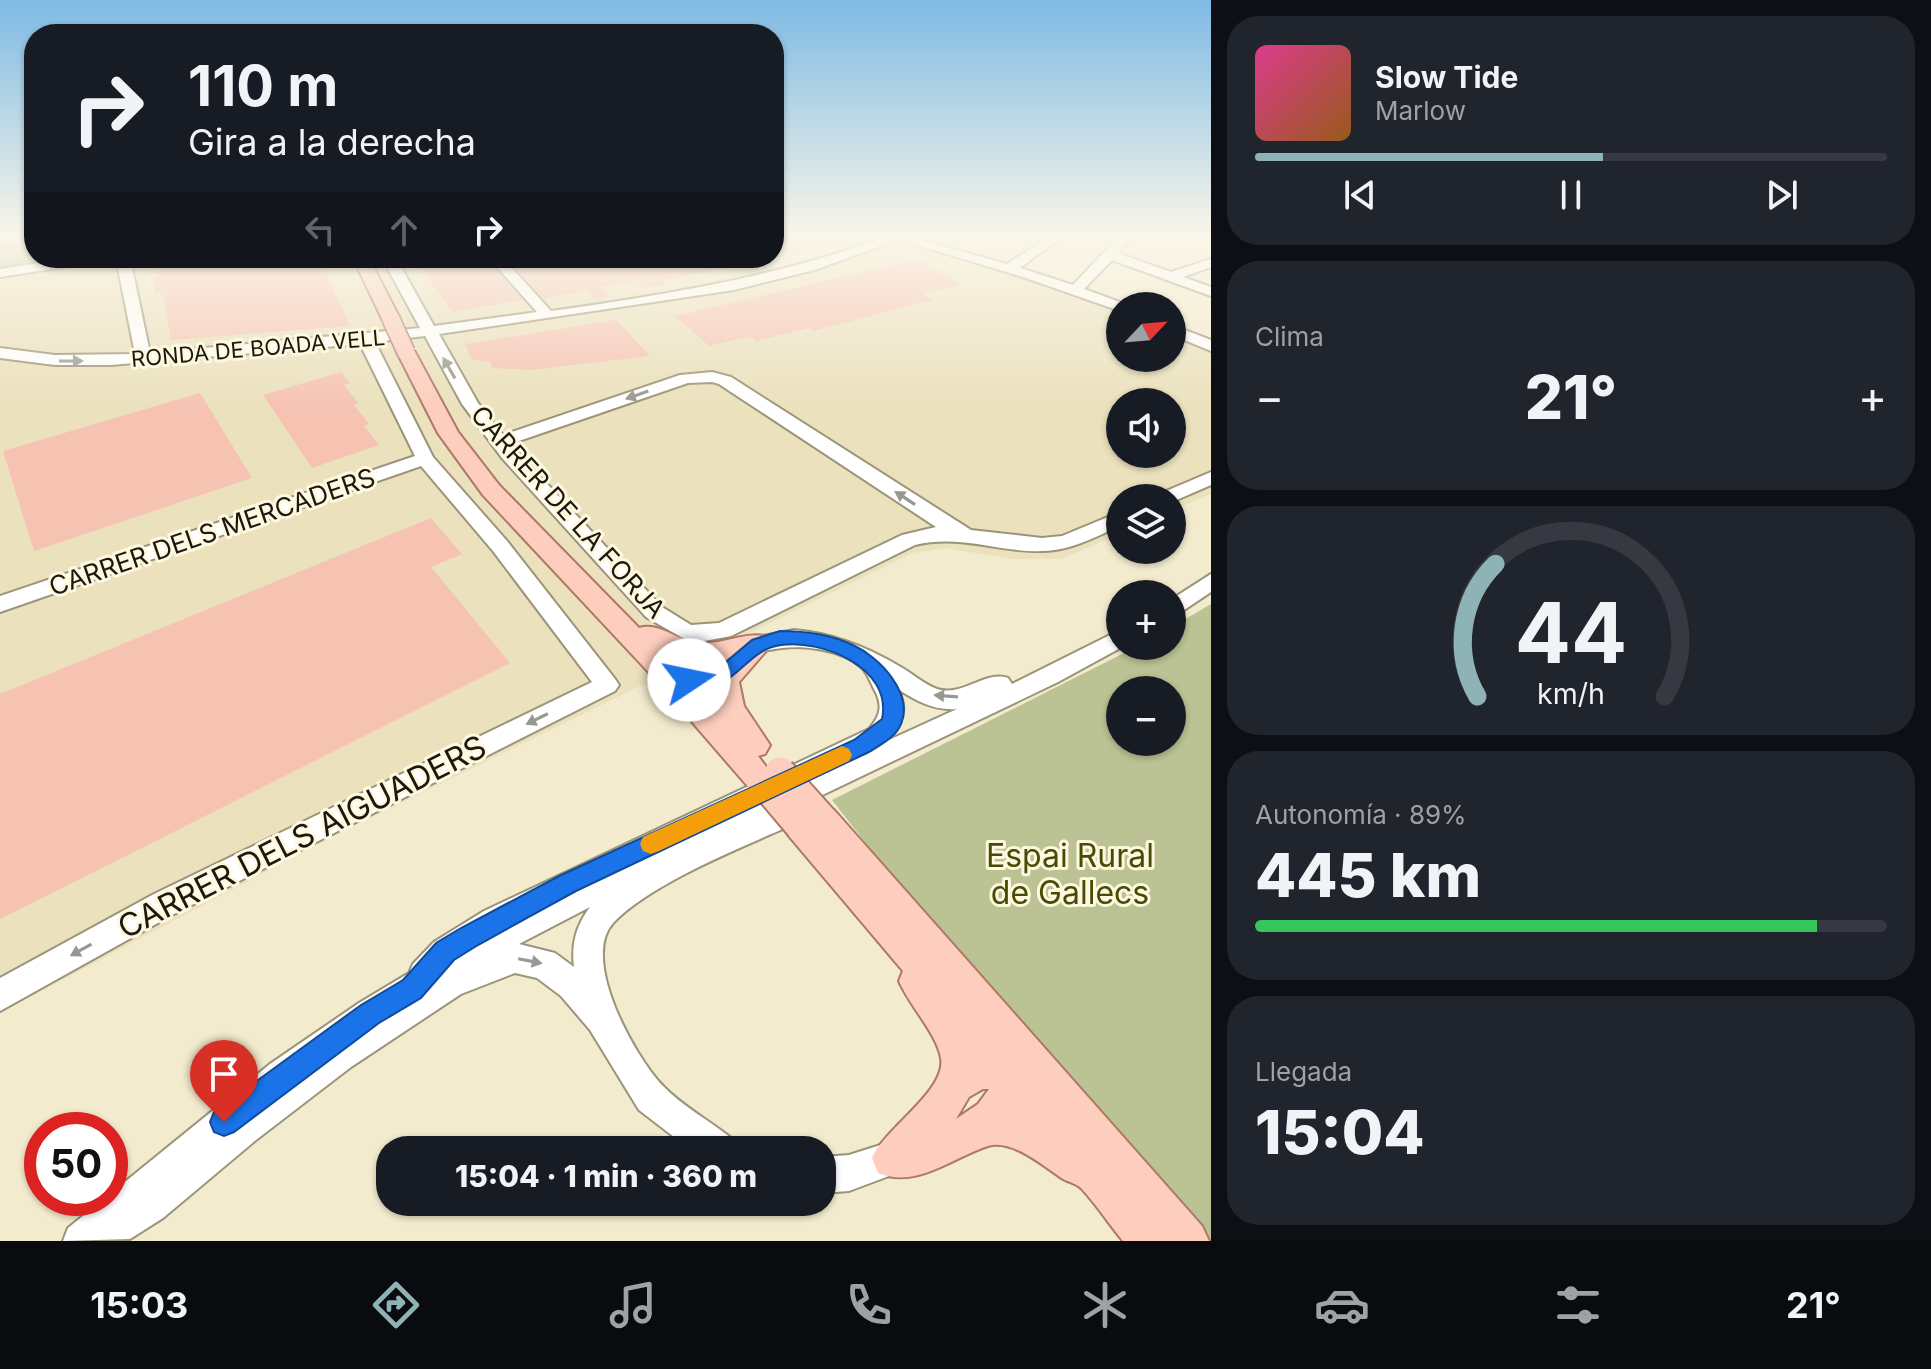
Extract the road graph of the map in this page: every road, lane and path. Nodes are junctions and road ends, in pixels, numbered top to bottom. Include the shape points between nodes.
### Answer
1 (130, 293) edge
2 (378, 293) edge
3 (408, 293) edge
4 (527, 293) edge
5 (682, 293) edge
6 (1084, 293) edge
7 (1106, 302) edge
8 (547, 315) junction
9 (429, 332) junction
10 (1186, 335) edge
11 (366, 340) junction
12 (1211, 346) edge
13 (0, 353) edge
14 (143, 357) junction
15 (434, 408) junction
16 (499, 442) junction
17 (425, 459) junction
18 (1211, 478) edge
19 (1186, 489) edge
20 (1106, 524) edge
21 (973, 536) junction
22 (1211, 581) edge
23 (1211, 594) edge
24 (1186, 601) edge
25 (1186, 603) edge
26 (0, 604) edge
27 (1106, 634) edge
28 (647, 635) junction
29 (759, 644) joint
30 (1106, 646) edge
31 (722, 662) junction
32 (872, 665) junction
33 (677, 676) junction
34 (1050, 676) junction
35 (755, 745) junction
36 (771, 776) junction
37 (812, 823) junction
38 (872, 911) junction
39 (412, 989) junction
40 (0, 995) edge
41 (990, 1017) junction
42 (601, 1019) junction
43 (1011, 1070) junction
44 (956, 1083) junction
45 (1053, 1089) junction
46 (986, 1124) junction
47 (701, 1136) edge
48 (893, 1158) junction
49 (836, 1174) edge
50 (1108, 1191) junction
51 (81, 1241) edge
52 (92, 1241) edge
53 (1151, 1241) edge
54 (1187, 1241) edge

1 - 14 street
2 - 15 main road, bridge
3 - 9 street, CARRER DE LA FORJA
4 - 8 street
5 - 8 street, RONDA DE BOADA VELL
6 - 7 street
8 - 9 street, RONDA DE BOADA VELL
9 - 11 street, RONDA DE BOADA VELL
16 -> 9 street, CARRER DE LA FORJA via 470,404
10 - 12 street
11 - 14 street, RONDA DE BOADA VELL
11 - 17 street
13 -> 14 street, RONDA DE BOADA VELL via 58,360
15 - 28 main road
15 - 33 main road via 491,490
21 -> 16 street via 940,522 725,380 712,377 686,378
16 - 21 street, CARRER DE LA FORJA via 654,612 686,632 723,630 909,540 940,533
17 - 26 street, CARRER DELS MERCADERS
17 -> 40 street, CARRER DELS AIGUADERS via 607,685 164,904
18 - 19 street
20 - 21 street via 1066,542 1042,545
22 - 24 street
23 - 25 street
27 -> 32 street via 999,685 947,700
28 - 31 main road
28 - 33 main road
29 - 31 main road
29 - 32 street via 810,638
30 - 34 street
31 - 33 main road via 709,681
31 - 35 main road via 730,709
32 - 39 street via 894,710 891,723 878,736 494,921 445,952
33 - 35 main road
33 - 36 main road via 699,709
34 - 39 street via 544,914
34 - 42 street via 1009,707 612,903 592,927 586,951
35 - 36 main road
36 - 37 main road, bridge
37 - 38 main road
37 - 41 main road
38 - 43 main road
38 - 44 main road via 960,1057
39 - 51 street via 282,1076
41 - 43 main road via 1006,1042
41 - 45 main road
42 - 47 street via 651,1098
52 -> 42 street via 150,1205 340,1056 451,983 515,958 544,964 572,985
43 - 44 main road via 979,1069
43 - 45 main road via 1036,1076
43 - 46 main road via 1005,1107
43 - 50 main road
44 - 48 main road via 937,1112
45 - 54 main road
46 - 48 main road via 924,1154
46 - 50 main road via 1010,1127 1045,1142
48 - 49 street
50 - 53 main road

